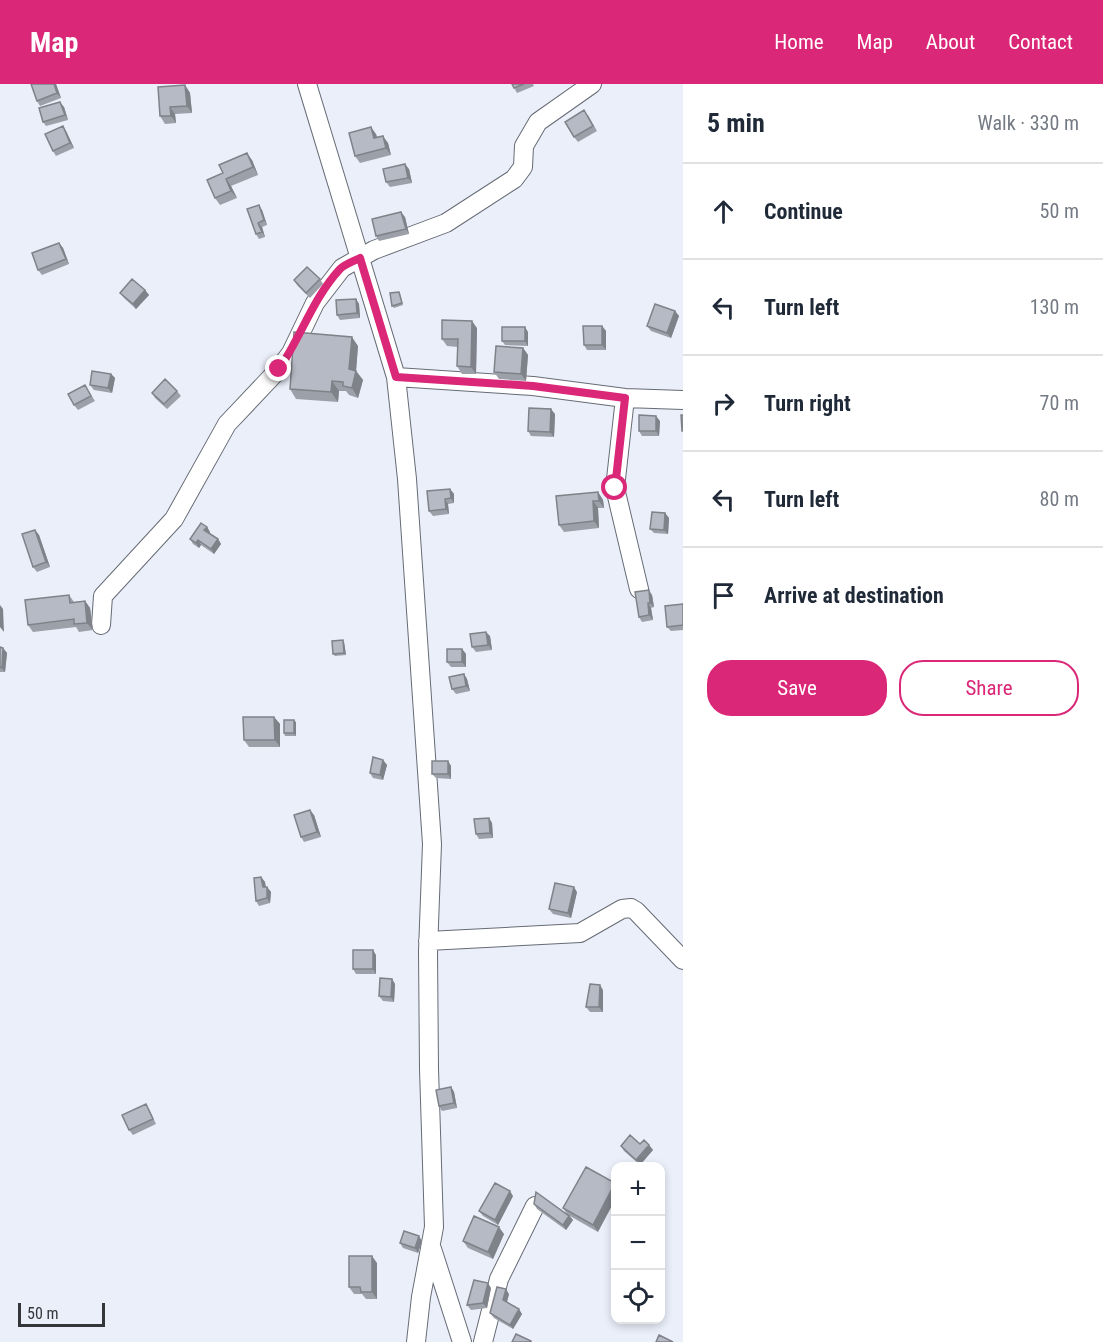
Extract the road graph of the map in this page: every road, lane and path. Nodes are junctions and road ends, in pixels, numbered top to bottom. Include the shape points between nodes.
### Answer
1 (307, 84) edge
2 (592, 84) edge
3 (360, 258) junction
4 (396, 377) junction
5 (625, 398) junction
6 (683, 400) edge
7 (639, 589) edge
8 (100, 625) dead end
9 (428, 941) junction
10 (683, 960) edge
11 (535, 1206) edge
12 (431, 1244) junction
13 (416, 1342) edge
14 (462, 1342) edge
15 (483, 1342) edge

1 - 3 street
2 - 3 street via 538,122 524,146 523,167 514,179 446,223
3 - 4 street
3 - 8 street via 342,268 315,303 279,369 227,424 174,519 103,596
4 - 5 street via 533,386
4 - 9 street via 407,479 432,844
5 - 6 street
5 - 7 street via 615,488
9 - 10 street via 580,933 622,909 631,908
9 - 12 street via 434,1216
11 - 15 street via 499,1279
12 - 13 street
12 - 14 street

